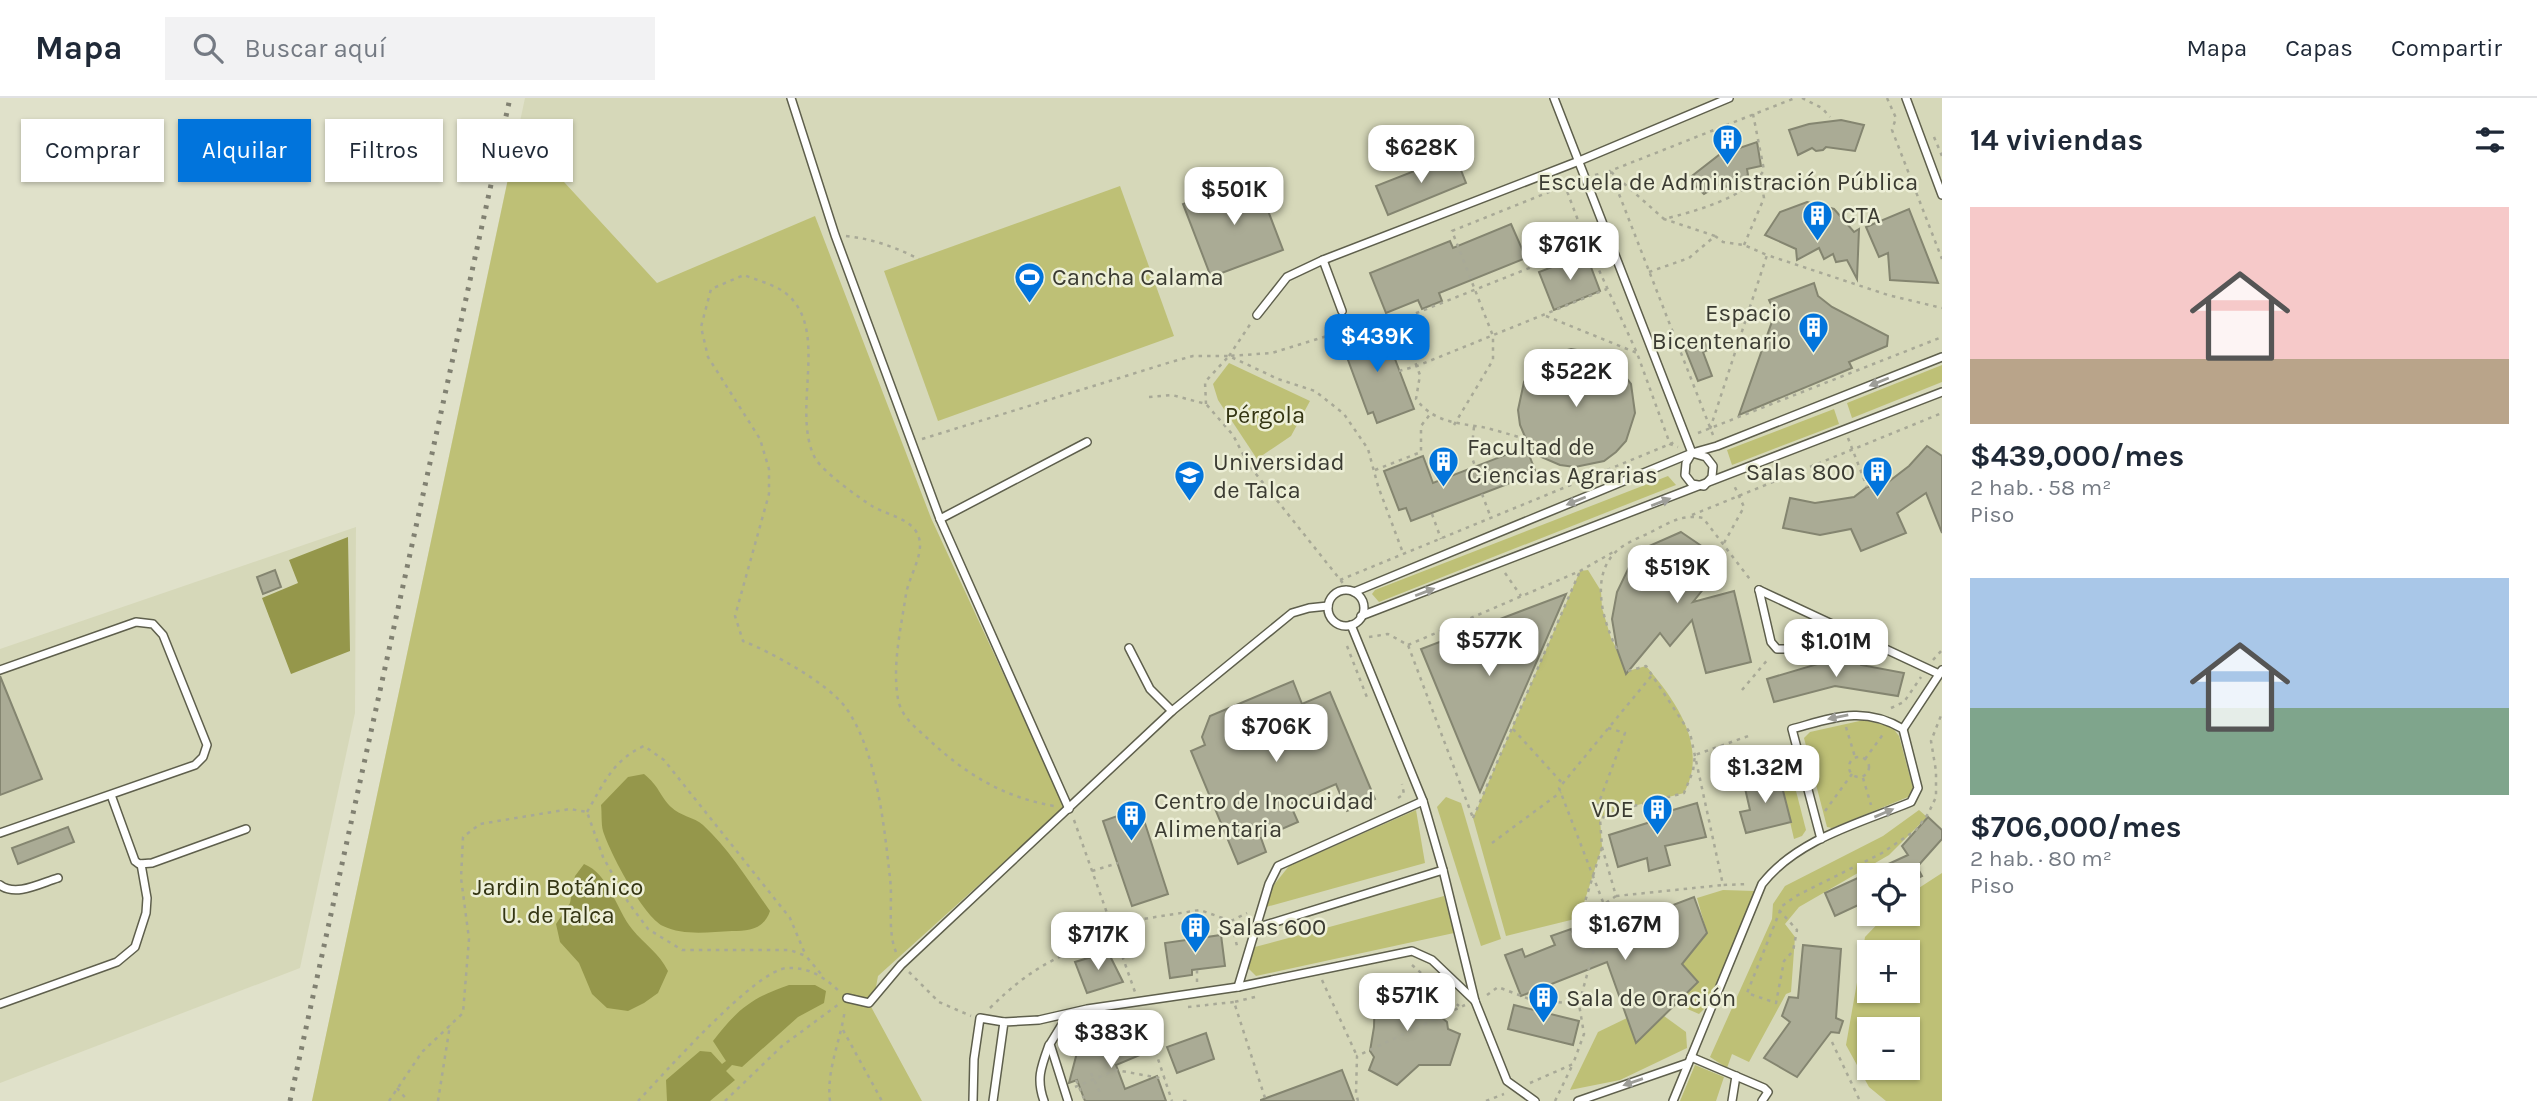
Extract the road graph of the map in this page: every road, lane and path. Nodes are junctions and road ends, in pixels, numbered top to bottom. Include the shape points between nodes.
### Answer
1 (791, 98) edge
2 (1555, 98) edge
3 (1729, 98) edge
4 (1795, 98) edge
5 (1802, 98) edge
6 (1887, 98) edge
7 (1906, 98) edge
8 (1753, 114) junction
9 (1830, 117) dead end
10 (1579, 161) junction
11 (1610, 170) junction
12 (1760, 176) junction
13 (1587, 178) junction
14 (1565, 186) junction
15 (1942, 195) edge
16 (1664, 219) junction
17 (835, 235) junction
18 (1715, 236) junction
19 (1608, 237) junction
20 (1587, 244) junction
21 (1744, 245) junction
22 (1767, 255) junction
23 (919, 259) dead end
24 (1942, 259) edge
25 (1323, 260) junction
26 (1649, 272) junction
27 (1607, 289) junction
28 (1475, 292) junction
29 (1942, 308) edge
30 (1342, 311) dead end
31 (1256, 315) joint
32 (1544, 315) junction
33 (1399, 320) junction
34 (1493, 336) junction
35 (1942, 337) edge
36 (1637, 353) junction
37 (1229, 356) junction
38 (1942, 356) edge
39 (1417, 366) junction
40 (1399, 371) dead end
41 (1942, 392) edge
42 (1149, 397) dead end
43 (1206, 404) junction
44 (1431, 413) junction
45 (1942, 413) edge
46 (1454, 425) junction
47 (1474, 427) junction
48 (1710, 429) junction
49 (1845, 430) junction
50 (1526, 439) dead end
51 (912, 442) junction
52 (1087, 442) dead end
53 (1670, 444) junction
54 (1852, 449) junction
55 (1692, 453) junction
56 (1475, 466) dead end
57 (1374, 470) junction
58 (1704, 486) junction
59 (1867, 488) dead end
60 (1482, 494) dead end
61 (1432, 514) dead end
62 (1690, 515) junction
63 (1491, 518) junction
64 (940, 519) junction
65 (1441, 539) junction
66 (1619, 549) junction
67 (1404, 555) junction
68 (1497, 564) junction
69 (1580, 571) junction
70 (1340, 580) junction
71 (1759, 590) junction
72 (1351, 591) junction
73 (1521, 596) junction
74 (1328, 606) junction
75 (1361, 616) junction
76 (1351, 625) junction
77 (1844, 628) junction
78 (1129, 648) dead end
79 (1617, 649) dead end
80 (1777, 649) junction
81 (1942, 650) edge
82 (1927, 668) junction
83 (0, 670) edge
84 (1628, 671) dead end
85 (1940, 672) edge
86 (1653, 674) junction
87 (1742, 690) dead end
88 (1891, 708) dead end
89 (1172, 711) junction
90 (1942, 713) edge
91 (1846, 726) dead end
92 (1512, 727) junction
93 (1608, 728) junction
94 (1888, 728) dead end
95 (1903, 729) junction
96 (1751, 735) dead end
97 (1695, 755) junction
98 (1855, 757) junction
99 (1865, 759) junction
100 (1852, 774) junction
101 (1863, 777) junction
102 (1563, 784) junction
103 (1561, 792) junction
104 (111, 795) junction
105 (1423, 801) junction
106 (1872, 808) dead end
107 (1069, 809) junction
108 (1618, 810) junction
109 (587, 812) junction
110 (1825, 812) dead end
111 (246, 829) dead end
112 (0, 833) edge
113 (1821, 839) junction
114 (1492, 843) dead end
115 (1602, 847) junction
116 (1118, 863) dead end
117 (141, 864) junction
118 (1443, 870) junction
119 (1092, 871) junction
120 (58, 878) dead end
121 (1762, 884) junction
122 (0, 885) edge
123 (1723, 885) junction
124 (1616, 895) junction
125 (1604, 903) junction
126 (1779, 910) junction
127 (1591, 923) junction
128 (1111, 925) junction
129 (1256, 928) junction
130 (1114, 934) junction
131 (1237, 955) dead end
132 (806, 956) junction
133 (1411, 964) dead end
134 (901, 965) junction
135 (1197, 970) dead end
136 (821, 974) junction
137 (1310, 983) dead end
138 (1197, 985) dead end
139 (1238, 987) junction
140 (1259, 996) dead end
141 (847, 998) junction
142 (1139, 1001) junction
143 (1475, 1001) junction
144 (0, 1004) edge
145 (1579, 1004) junction
146 (1461, 1008) junction
147 (1087, 1009) junction
148 (980, 1018) junction
149 (1004, 1022) junction
150 (450, 1026) junction
151 (843, 1030) junction
152 (1832, 1042) dead end
153 (1049, 1044) junction
154 (1357, 1056) junction
155 (1689, 1060) junction
156 (1573, 1064) junction
157 (1091, 1073) dead end
158 (1736, 1076) junction
159 (1094, 1079) junction
160 (1165, 1079) junction
161 (1076, 1080) dead end
162 (1078, 1086) junction
163 (397, 1088) junction
164 (1516, 1089) junction
165 (1065, 1092) junction
166 (1101, 1095) dead end
167 (1265, 1098) dead end
168 (389, 1101) edge
169 (408, 1101) edge
170 (438, 1101) edge
171 (638, 1101) edge
172 (725, 1101) edge
173 (830, 1101) edge
174 (882, 1101) edge
175 (973, 1101) edge
176 (993, 1101) edge
177 (1044, 1101) edge
178 (1068, 1101) edge
179 (1085, 1101) edge
180 (1172, 1101) edge
181 (1183, 1101) edge
182 (1189, 1101) edge
183 (1358, 1101) edge
184 (1486, 1101) edge
185 (1535, 1101) edge
186 (1555, 1101) edge
187 (1578, 1101) edge
188 (1673, 1101) edge
189 (1732, 1101) edge
190 (1762, 1101) edge
191 (1860, 1101) edge

1 - 17 lane
2 - 10 lane
3 - 10 lane
4 - 8 path
5 - 9 path
6 - 24 path via 1896,118 1892,130
7 - 15 lane
8 - 11 path
8 - 12 path via 1764,164
10 - 13 lane
10 - 25 lane
11 - 13 path
11 - 16 path
11 - 26 path
12 - 16 path via 1704,209
12 - 21 path via 1764,198
13 - 14 path
13 - 19 lane
14 - 20 path
14 - 28 path via 1452,231
16 - 18 path
17 - 23 path via 868,239
17 - 51 lane
18 - 21 path
18 - 26 path via 1689,258
19 - 20 path
19 - 55 lane
20 - 27 path
20 - 28 path
21 - 22 path
22 - 29 path
22 - 48 path
25 - 30 lane
25 - 31 lane via 1287,277
26 - 48 path
27 - 32 path
27 - 36 path
28 - 33 path
28 - 34 path
31 - 37 path
32 - 34 path
32 - 36 path
33 - 37 path via 1379,320 1272,353
33 - 39 path
34 - 39 path
34 - 46 path via 1493,360
35 - 48 path
36 - 53 path
37 - 43 path via 1205,382
37 - 51 path via 1193,356
37 - 57 path via 1315,391 1344,414 1368,449
38 -> 55 lane
39 - 40 path
39 - 44 path via 1416,399
41 - 49 lane
42 - 43 path via 1172,395
43 - 70 path
44 - 46 path
44 - 57 path via 1421,426 1421,452
45 - 54 path
46 - 47 path
47 - 50 path
47 - 56 path via 1471,455
49 - 54 path
49 - 58 lane
51 - 64 lane
52 - 64 lane
53 - 55 path
53 - 63 path
54 - 59 path
54 - 62 path
55 - 58 lane via 1685,475 1692,484
55 - 58 lane via 1706,457 1713,466 1712,477
55 -> 72 lane
57 - 67 path
68 -> 58 lane
60 - 63 path
61 - 65 path
62 - 66 path
62 - 71 path via 1703,518
63 - 65 path
64 - 107 lane
65 - 67 path
66 - 69 path
66 - 79 path via 1605,566 1601,591 1602,608
67 - 70 path
68 - 73 path
75 -> 68 lane
69 - 73 path
69 - 92 path
70 - 72 path
71 - 77 lane
71 - 80 lane via 1771,642
72 - 74 lane via 1334,593
72 - 75 lane via 1363,602
73 - 92 path via 1408,645 1473,818
74 - 76 lane via 1337,624
74 - 89 lane via 1292,613
75 - 76 lane
76 - 105 lane
77 - 80 lane
77 - 82 lane
78 - 89 lane via 1150,689
80 - 87 path
81 - 82 path
82 - 85 lane
82 - 88 path via 1904,702
83 - 104 lane via 136,622 159,629 206,739 206,751 195,765
84 - 86 path via 1646,666
85 - 95 lane
86 - 93 path
86 - 97 path via 1690,733
89 - 107 lane
90 - 126 path via 1931,741 1936,797 1916,830 1882,853 1796,896
91 - 98 path
92 - 102 path
93 - 102 path
93 - 108 path via 1625,733 1598,805
94 - 99 path
113 -> 95 lane via 1911,802 1918,788
95 -> 113 lane via 1872,716 1846,714 1792,729
96 - 97 path
97 - 108 path via 1684,793
97 - 123 path
98 - 99 path
98 - 100 path via 1849,765
99 - 101 path via 1869,767
100 - 101 path
100 - 110 path
101 - 106 path
102 - 103 path
103 - 114 path
103 - 125 path
104 - 112 lane
104 - 117 lane via 135,861
105 - 118 lane
105 - 129 lane via 1278,866
107 - 119 path
107 - 134 lane
107 - 134 path via 1031,802 986,785 908,720 898,702 896,670 909,579 921,547 918,534 909,523 873,506 817,462 811,448 804,317 784,292 744,275 711,289 701,327 708,357 760,439 769,469 769,494 735,616 743,641 815,681 845,706 859,732 878,794 891,880 894,948
108 - 115 path via 1600,819
109 - 132 path via 603,857 648,929 682,950 790,950
109 - 132 path via 625,755 644,746 664,760 790,918
109 - 150 path via 570,809 480,824 463,837 461,878 468,939 463,1013
111 - 117 lane
113 - 121 lane via 1777,865
115 - 124 path
115 - 127 path via 1583,908
116 - 119 path
117 - 144 lane via 146,913 135,947 117,962
118 - 129 lane
118 - 143 lane
119 - 128 path
120 - 122 lane via 17,890
121 - 123 path
121 - 155 lane
123 - 124 path
124 - 125 path
125 - 127 path
126 - 126 path via 1797,930 1793,951 1784,961 1776,1003 1747,993
127 - 145 path via 1596,942
128 - 130 path
128 - 131 path via 1200,910 1231,921
129 - 139 lane
130 - 142 path
130 - 148 path via 1051,959 1012,985
132 - 136 path
133 - 146 path
134 - 141 lane via 869,1003
134 - 148 path via 939,1002
135 - 138 path
136 - 141 path
136 - 171 path via 785,968 747,989
137 - 154 path via 1323,980
139 - 142 lane
139 - 143 lane via 1412,951 1432,960
140 - 167 path via 1234,1002
141 - 151 path
141 - 172 path via 782,1046
142 - 147 lane
142 - 160 path
143 - 145 path via 1498,987 1532,1000
143 - 146 path
143 - 164 lane via 1507,1081
145 - 156 path via 1584,1034
146 - 154 path
147 - 149 lane
147 - 153 lane via 1061,1026
148 - 149 lane
148 - 175 lane
149 - 176 lane
150 - 163 path via 422,1052
150 - 170 path
151 - 173 path via 827,1082
151 - 174 path
152 - 191 path
153 - 165 lane
153 - 177 lane via 1038,1074
154 - 183 path
155 - 158 lane
155 -> 187 lane
155 - 188 lane
156 - 164 path
156 - 186 path
157 - 159 path
158 - 189 lane
158 - 190 lane via 1768,1092
159 - 160 path via 1116,1070
159 - 162 path
159 - 166 path
160 - 180 path
161 - 162 path
162 - 165 path
162 - 179 path
163 - 168 path
163 - 169 path
164 - 184 path
164 - 185 lane
165 - 178 lane
181 - 182 path

